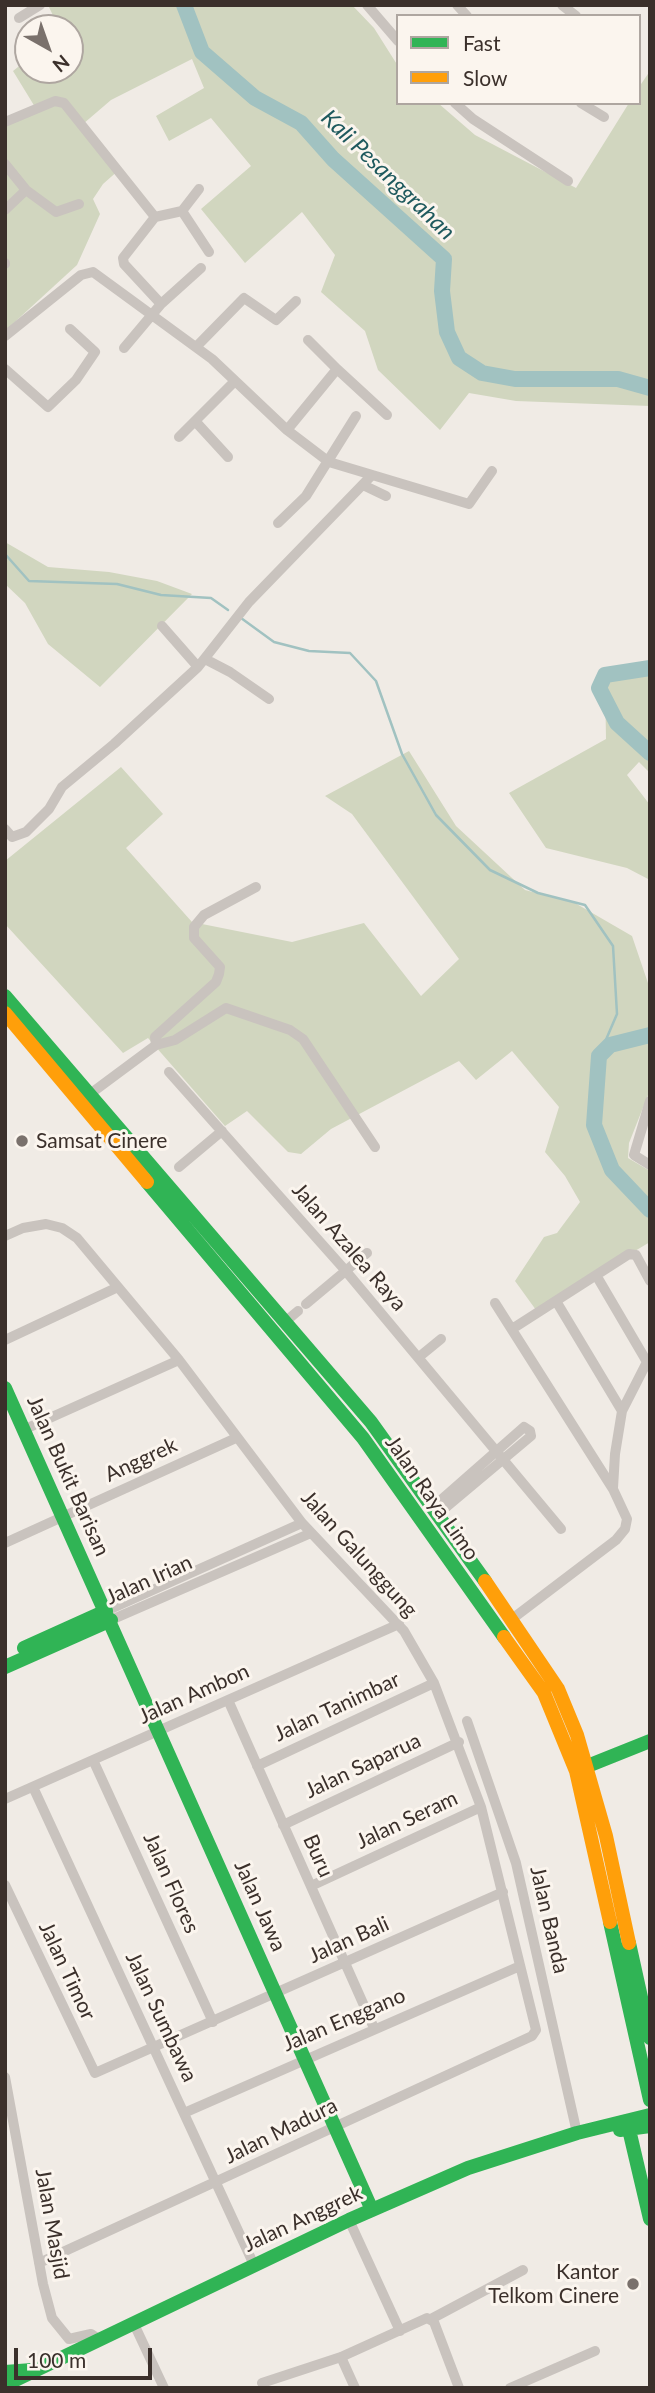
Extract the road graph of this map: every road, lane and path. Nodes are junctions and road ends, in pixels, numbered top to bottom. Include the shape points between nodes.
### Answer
1 (367, 5) edge
2 (396, 39) edge
3 (457, 105) edge
4 (584, 105) edge
5 (604, 117) dead end
6 (5, 122) edge
7 (5, 164) edge
8 (568, 181) dead end
9 (199, 188) dead end
10 (26, 190) junction
11 (79, 204) dead end
12 (5, 210) edge
13 (182, 211) junction
14 (155, 217) junction
15 (209, 252) dead end
16 (201, 268) dead end
17 (296, 301) dead end
18 (161, 304) junction
19 (153, 313) junction
20 (70, 329) dead end
21 (5, 336) edge
22 (308, 340) dead end
23 (196, 347) junction
24 (124, 348) dead end
25 (5, 369) edge
26 (337, 369) junction
27 (234, 382) junction
28 (387, 415) dead end
29 (355, 416) dead end
30 (195, 421) junction
31 (287, 430) junction
32 (179, 437) dead end
33 (228, 457) dead end
34 (330, 462) junction
35 (492, 471) dead end
36 (372, 475) junction
37 (363, 485) junction
38 (386, 496) dead end
39 (278, 523) dead end
40 (162, 626) dead end
41 (202, 663) junction
42 (269, 699) dead end
43 (5, 830) edge
44 (256, 887) dead end
45 (5, 996) edge
46 (5, 1013) edge
47 (156, 1045) junction
48 (169, 1072) dead end
49 (90, 1094) junction
50 (650, 1101) edge
51 (103, 1119) junction
52 (222, 1131) junction
53 (375, 1147) dead end
54 (650, 1165) edge
55 (179, 1167) dead end
56 (5, 1236) edge
57 (367, 1253) dead end
58 (345, 1270) junction
59 (596, 1275) junction
60 (650, 1281) edge
61 (118, 1287) junction
62 (556, 1301) junction
63 (495, 1303) dead end
64 (265, 1309) junction
65 (286, 1321) junction
66 (512, 1329) junction
67 (441, 1339) dead end
68 (5, 1340) edge
69 (419, 1357) junction
70 (179, 1360) junction
71 (648, 1363) edge
72 (5, 1388) edge
73 (622, 1411) junction
74 (23, 1430) junction
75 (236, 1438) junction
76 (501, 1454) junction
77 (613, 1489) junction
78 (435, 1510) junction
79 (62, 1517) junction
80 (302, 1523) junction
81 (561, 1529) dead end
82 (311, 1533) junction
83 (5, 1543) edge
84 (109, 1615) junction
85 (512, 1619) junction
86 (399, 1624) junction
87 (5, 1657) edge
88 (5, 1667) edge
89 (434, 1683) junction
90 (228, 1700) junction
91 (467, 1721) dead end
92 (160, 1730) junction
93 (650, 1741) edge
94 (458, 1742) junction
95 (93, 1760) junction
96 (257, 1766) junction
97 (581, 1769) junction
98 (33, 1787) junction
99 (5, 1799) edge
100 (481, 1807) junction
101 (283, 1825) junction
102 (5, 1885) edge
103 (311, 1886) junction
104 (503, 1892) junction
105 (345, 1962) junction
106 (520, 1966) junction
107 (276, 1993) junction
108 (213, 2022) junction
109 (374, 2028) junction
110 (536, 2030) joint
111 (650, 2038) edge
112 (154, 2048) junction
113 (304, 2058) junction
114 (95, 2073) joint
115 (5, 2077) edge
116 (650, 2100) edge
117 (184, 2113) junction
118 (650, 2115) edge
119 (336, 2125) junction
120 (628, 2126) junction
121 (650, 2126) edge
122 (577, 2133) junction
123 (216, 2183) junction
124 (372, 2210) junction
125 (650, 2219) edge
126 (349, 2220) junction
127 (39, 2263) junction
128 (254, 2264) junction
129 (523, 2270) dead end
130 (431, 2319) junction
131 (134, 2324) junction
132 (400, 2331) junction
133 (100, 2340) junction
134 (595, 2351) dead end
135 (341, 2357) junction
136 (38, 2370) junction
137 (5, 2372) edge
138 (262, 2383) dead end
139 (5, 2385) edge
140 (164, 2388) edge
141 (355, 2388) edge
142 (459, 2388) edge
143 (510, 2388) edge

1 - 2 street
3 - 8 street
4 - 5 street
6 - 14 street via 55,101 64,103
7 - 10 street
9 - 13 street
10 - 11 street via 56,212
10 - 12 street
13 - 14 street
13 - 15 street
14 - 18 street via 123,261
16 - 18 street
17 - 23 street via 276,320 244,298
18 - 19 street
19 - 21 street via 88,272
19 - 23 street
19 - 24 street
20 - 25 street via 95,352 76,380 48,407
22 - 26 street
23 - 27 street
26 - 28 street
26 - 31 street
27 - 30 street
27 - 31 street
29 - 34 street
30 - 32 street
30 - 33 street
31 - 34 street
34 - 36 street
34 - 39 street via 306,496
35 - 36 street via 469,504
36 - 37 street
37 - 38 street
37 - 41 street via 249,602
40 - 41 street
41 - 42 street via 240,678
41 - 43 street via 62,787 50,809 26,832 12,837
44 - 47 street via 204,915 194,927 194,938 220,967 219,974 216,982 155,1037
45 - 49 main road, Jalan Raya Limo
46 - 51 main road, Jalan Raya Limo
47 - 49 street
47 - 53 street via 175,1040 226,1008 290,1030 321,1063
48 - 52 street, Jalan Azalea Raya
49 - 51 main road, Jalan Raya Limo
50 - 54 street via 634,1154 636,1160
51 - 64 main road, Jalan Raya Limo
52 - 55 street
52 - 58 street, Jalan Azalea Raya
56 - 61 street, Jalan Galunggung via 37,1223 55,1225 70,1233
57 - 58 street
58 - 65 street
58 - 69 street, Jalan Azalea Raya
59 - 60 street via 633,1254
59 - 62 street
59 - 71 street
61 - 68 street
61 - 70 street, Jalan Galunggung
62 - 66 street
62 - 73 street
63 - 66 street
64 - 65 main road, Jalan Raya Limo
64 - 97 main road, Jalan Raya Limo via 544,1693
65 - 78 main road, Jalan Raya Limo via 371,1422
66 - 77 street
67 - 69 street
69 - 76 street, Jalan Azalea Raya
70 - 74 street
70 - 75 street, Jalan Galunggung
71 - 73 street
72 - 74 main road, Jalan Bukit Barisan
73 - 77 street
74 - 79 main road, Jalan Bukit Barisan
75 - 79 street, Anggrek
75 - 80 street, Jalan Galunggung
76 - 78 street
76 - 81 street, Jalan Azalea Raya
77 - 85 street via 627,1516 623,1533
78 - 85 main road, Jalan Raya Limo
79 - 83 street, Anggrek
79 - 84 main road, Jalan Bukit Barisan
80 - 82 street, Jalan Galunggung
80 - 84 street, Jalan Irian
82 - 84 street, Jalan Irian
82 - 86 street, Jalan Galunggung
84 - 87 main road, Jalan Irian
84 - 88 main road, Jalan Irian
84 - 92 main road, Jalan Jawa
85 - 97 main road, Jalan Raya Limo via 558,1689
86 - 89 street, Jalan Galunggung
86 - 90 street, Jalan Ambon
89 - 94 street, Jalan Galunggung
89 - 96 street, Jalan Tanimbar
90 - 92 street, Jalan Ambon
90 - 96 street, Buru
91 - 122 street, Jalan Banda via 516,1863
92 - 95 street, Jalan Ambon
92 - 107 main road, Jalan Jawa
93 - 97 main road
94 - 100 street, Jalan Galunggung
94 - 101 street, Jalan Saparua
95 - 98 street, Jalan Ambon
95 - 108 street, Jalan Flores
96 - 101 street, Buru
97 - 111 main road, Jalan Raya Limo via 606,1836
97 - 116 main road, Jalan Raya Limo
98 - 99 street, Jalan Ambon
98 - 112 street, Jalan Sumbawa
100 - 103 street, Jalan Seram
100 - 104 street, Jalan Galunggung
101 - 103 street, Buru
102 - 114 street, Jalan Timor
103 - 105 street, Buru
104 - 105 street, Jalan Bali
104 - 106 street, Jalan Galunggung
105 - 107 street, Jalan Bali
105 - 109 street, Buru
106 - 109 street, Jalan Enggano
106 - 110 street, Jalan Galunggung
107 - 108 street, Jalan Bali
107 - 113 main road, Jalan Jawa
108 - 112 street, Jalan Bali
109 - 113 street, Jalan Enggano
110 - 119 street, Jalan Madura via 532,2036
112 - 114 street, Jalan Bali
112 - 117 street, Jalan Sumbawa
113 - 117 street, Jalan Enggano
113 - 119 main road, Jalan Jawa
115 - 127 street, Jalan Masjid
117 - 123 street, Jalan Sumbawa
118 - 120 main road, Jalan Anggrek
119 - 123 street, Jalan Madura
119 - 124 main road, Jalan Jawa
120 - 121 main road, Jalan Anggrek
120 - 122 main road, Jalan Anggrek
120 - 125 main road
122 - 124 main road, Jalan Anggrek via 468,2168
123 - 127 street, Jalan Madura
123 - 128 street, Jalan Sumbawa
124 - 126 main road, Jalan Anggrek
126 - 128 main road, Jalan Anggrek
126 - 132 street
127 - 133 street, Jalan Masjid via 52,2318 67,2337 91,2334
128 - 131 main road, Jalan Anggrek
129 - 130 street
130 - 132 street
130 - 142 street
131 - 133 main road, Jalan Anggrek
131 - 140 street
132 - 135 street
133 - 136 main road, Jalan Anggrek
134 - 143 street
135 - 138 street
135 - 141 street
136 - 137 main road, Jalan Anggrek
136 - 139 main road, Jalan Anggrek

